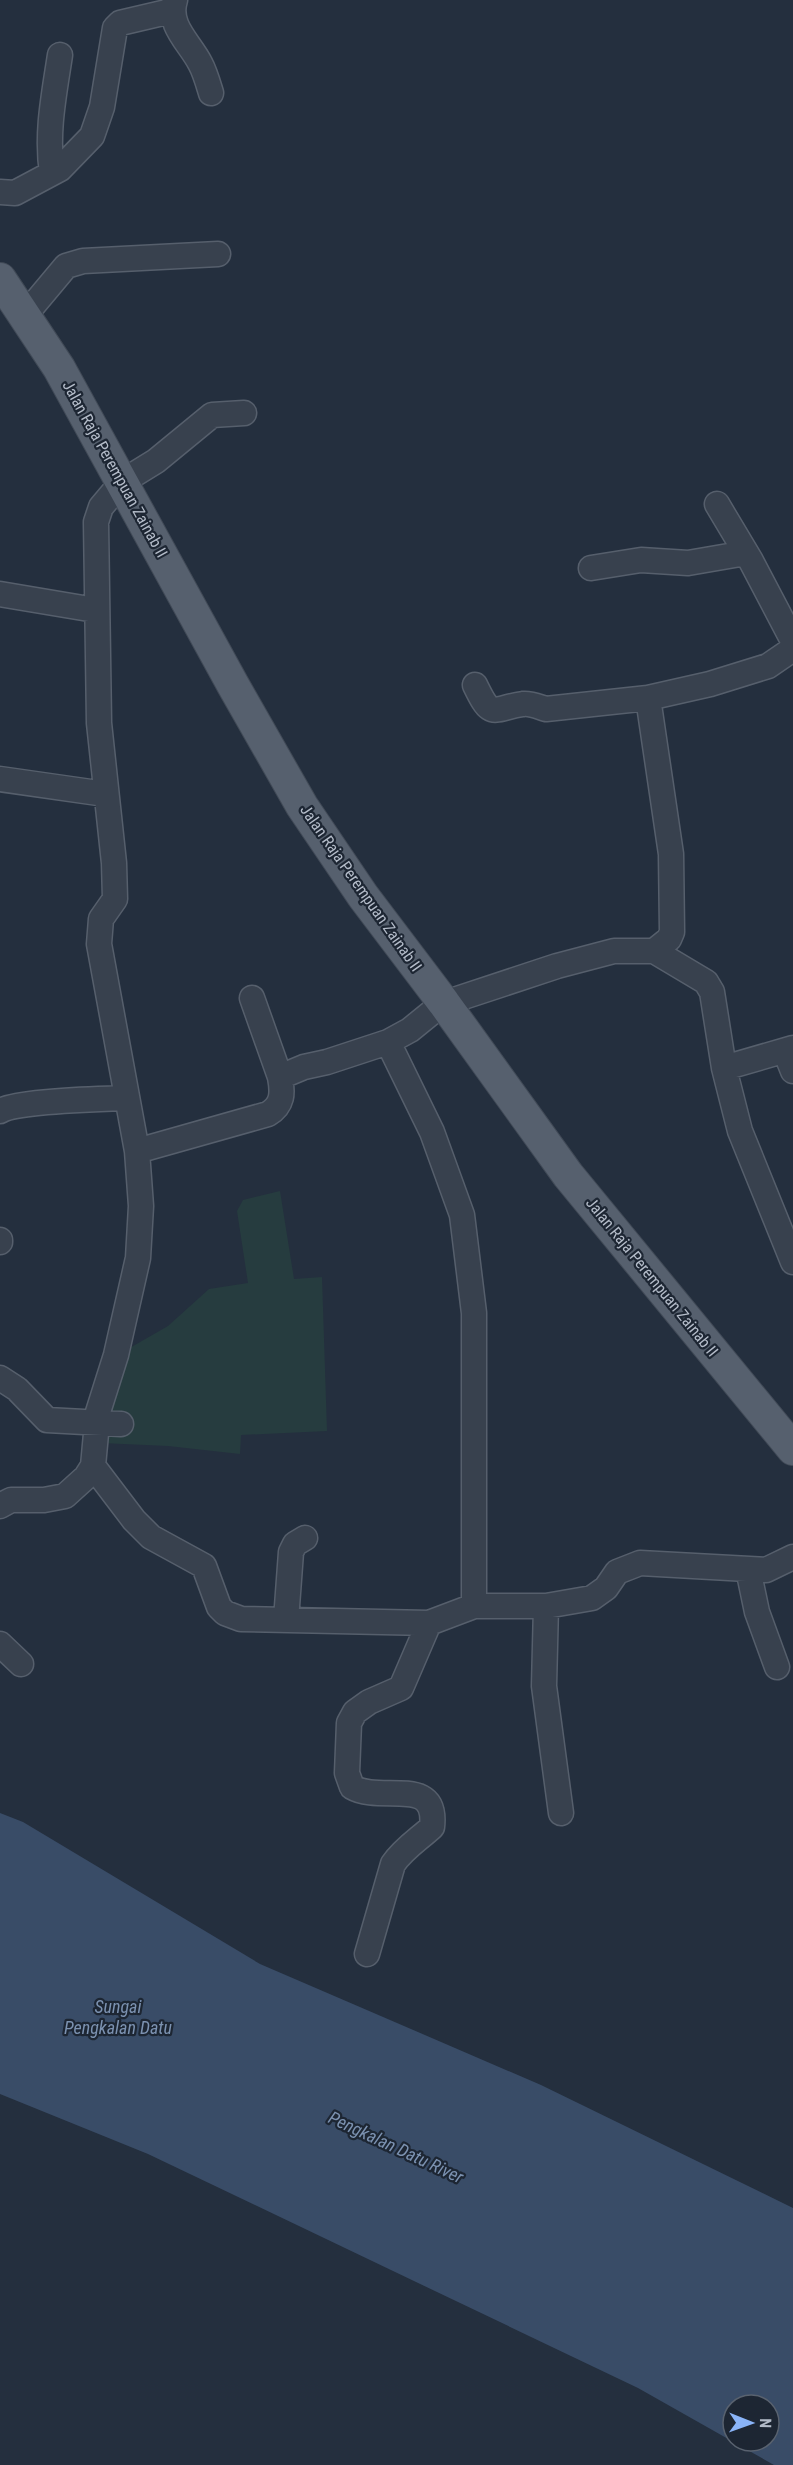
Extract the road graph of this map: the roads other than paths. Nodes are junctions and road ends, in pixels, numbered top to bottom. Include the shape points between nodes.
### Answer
1 (173, 6) edge
2 (60, 55) dead end
3 (211, 93) dead end
4 (52, 173) junction
5 (0, 192) edge
6 (218, 254) dead end
7 (0, 279) edge
8 (25, 315) junction
9 (244, 412) dead end
10 (122, 482) junction
11 (717, 504) dead end
12 (746, 553) junction
13 (591, 568) dead end
14 (0, 594) edge
15 (95, 610) junction
16 (793, 641) edge
17 (793, 649) edge
18 (475, 685) dead end
19 (648, 698) junction
20 (0, 779) edge
21 (105, 794) junction
22 (654, 951) junction
23 (252, 998) dead end
24 (444, 1003) junction
25 (388, 1042) junction
26 (790, 1056) edge
27 (724, 1068) junction
28 (280, 1077) junction
29 (127, 1098) junction
30 (0, 1112) edge
31 (137, 1151) junction
32 (793, 1262) edge
33 (0, 1378) edge
34 (109, 1424) junction
35 (793, 1449) edge
36 (93, 1466) junction
37 (0, 1506) edge
38 (305, 1538) dead end
39 (793, 1557) edge
40 (748, 1569) junction
41 (474, 1606) junction
42 (546, 1606) junction
43 (286, 1620) junction
44 (429, 1623) junction
45 (0, 1644) edge
46 (21, 1664) dead end
47 (777, 1667) dead end
48 (561, 1813) dead end
49 (366, 1954) dead end

1 - 3 street via 179,30 200,62
1 - 4 street via 115,28 102,107 92,136
2 - 4 street via 48,148
4 - 5 street via 15,193
6 - 8 street via 83,261 66,266
7 - 8 main road, Jalan Raja Perempuan Zainab II
8 - 10 main road, Jalan Raja Perempuan Zainab II
9 - 10 street via 212,415 156,461
10 - 15 street via 101,507 96,522
10 - 24 main road, Jalan Raja Perempuan Zainab II via 302,806 363,896
11 - 12 street
12 - 13 street via 688,563 641,560
12 - 16 street
14 - 15 street
15 - 21 street
17 - 19 street via 768,666
18 - 19 street via 484,705 499,711 522,704 546,709
19 - 22 street via 671,854 672,933
20 - 21 street
21 - 29 street via 115,899 101,919 99,944
22 - 24 street via 614,951
22 - 27 street via 706,982 712,992
23 - 28 street
24 - 25 street
24 - 35 main road, Jalan Raja Perempuan Zainab II via 568,1175
25 - 28 street
25 - 41 street via 432,1132 462,1215 474,1313
26 - 27 street
27 - 32 street via 740,1131
28 - 31 street via 280,1103 268,1114
29 - 30 street via 29,1105
29 - 31 street
31 - 34 street via 141,1206 138,1258 116,1355 102,1395
33 - 34 street via 17,1389 47,1420
34 - 36 street
36 - 37 street via 65,1496 11,1500
36 - 43 street via 151,1536 204,1566 215,1599 225,1613 241,1618
38 - 43 street via 291,1552
39 - 40 street via 766,1570
40 - 42 street via 640,1563 617,1572 606,1588 592,1598
40 - 47 street via 757,1612
41 - 42 street
41 - 44 street
42 - 48 street via 544,1686
43 - 44 street
44 - 49 street via 401,1688 369,1702 355,1712 350,1723 347,1773 352,1787 362,1793 422,1796 430,1802 434,1814 432,1827 393,1864
45 - 46 street

